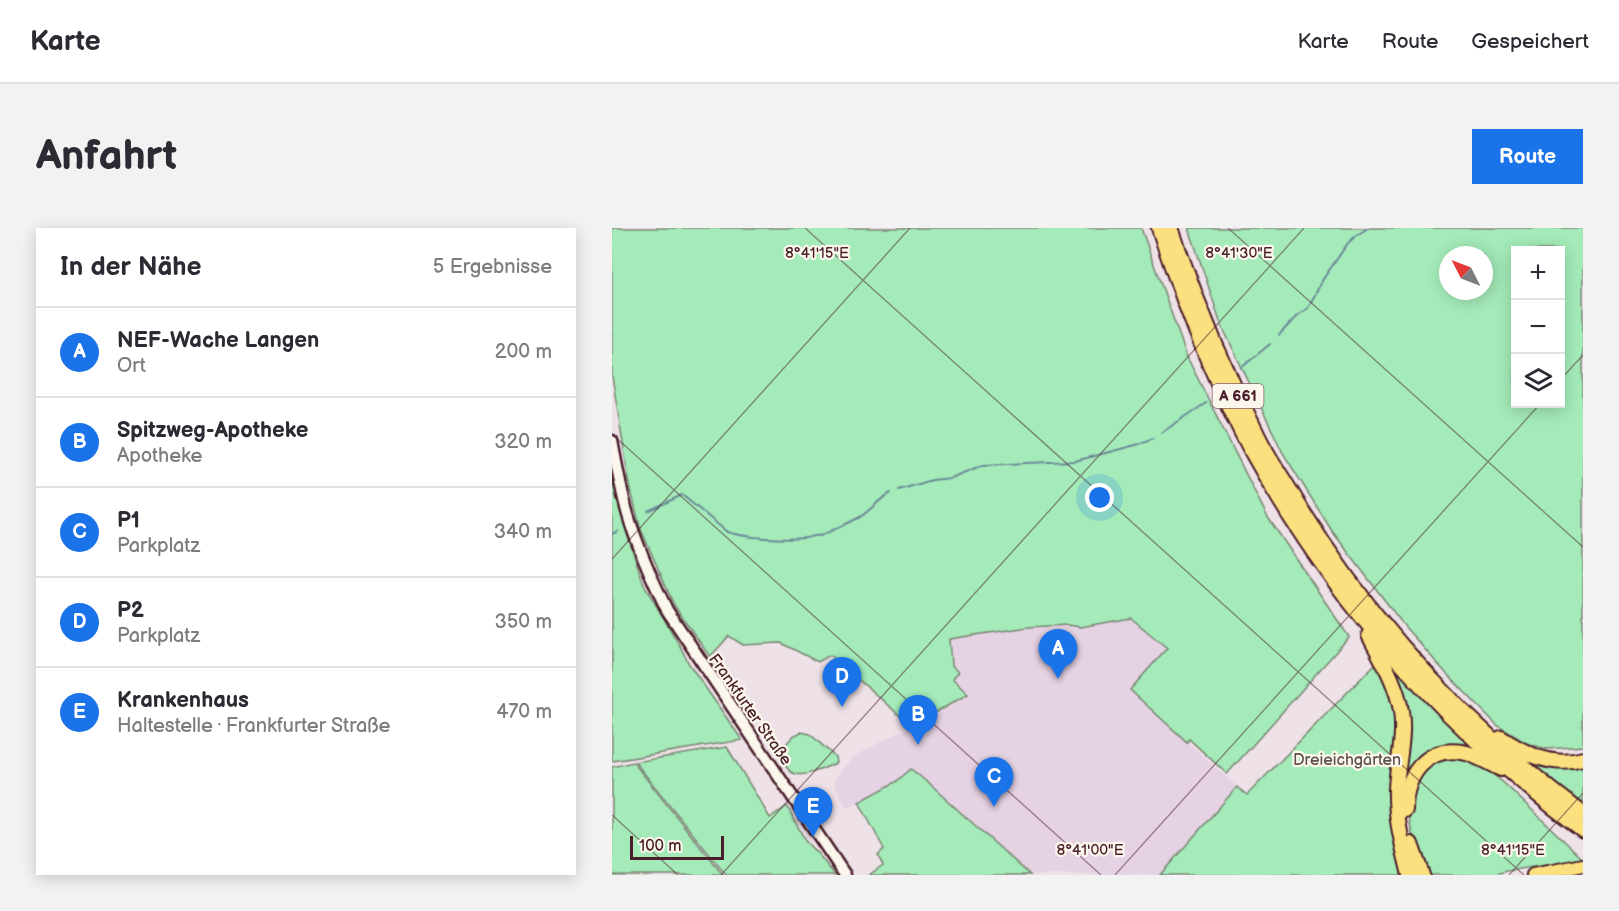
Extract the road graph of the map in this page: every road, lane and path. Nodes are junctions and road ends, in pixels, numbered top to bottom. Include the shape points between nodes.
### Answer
1 (1158, 228) edge
2 (1171, 228) edge
3 (612, 441) edge
4 (1357, 612) junction
5 (1471, 719) junction
6 (1583, 759) edge
7 (1516, 776) junction
8 (1583, 814) edge
9 (1583, 830) edge
10 (1580, 865) edge
11 (845, 875) edge
12 (1410, 875) edge
13 (1422, 875) edge
14 (1533, 875) edge

1 - 4 highway, A 661 via 1203,347 1249,446 1292,519
2 - 5 highway, A 661 via 1213,342 1265,450 1302,511 1386,627
3 - 11 main road, Frankfurter Straße via 626,507 648,572 667,610
4 - 7 highway, A 661 via 1437,703
4 - 12 highway, A 661 via 1396,688 1402,718 1397,814
5 - 6 highway via 1530,755 1557,761
5 - 8 highway, A 661
7 - 9 highway, A 661
7 - 13 highway via 1463,752 1444,752 1419,767 1409,781 1404,809
10 - 14 main road

